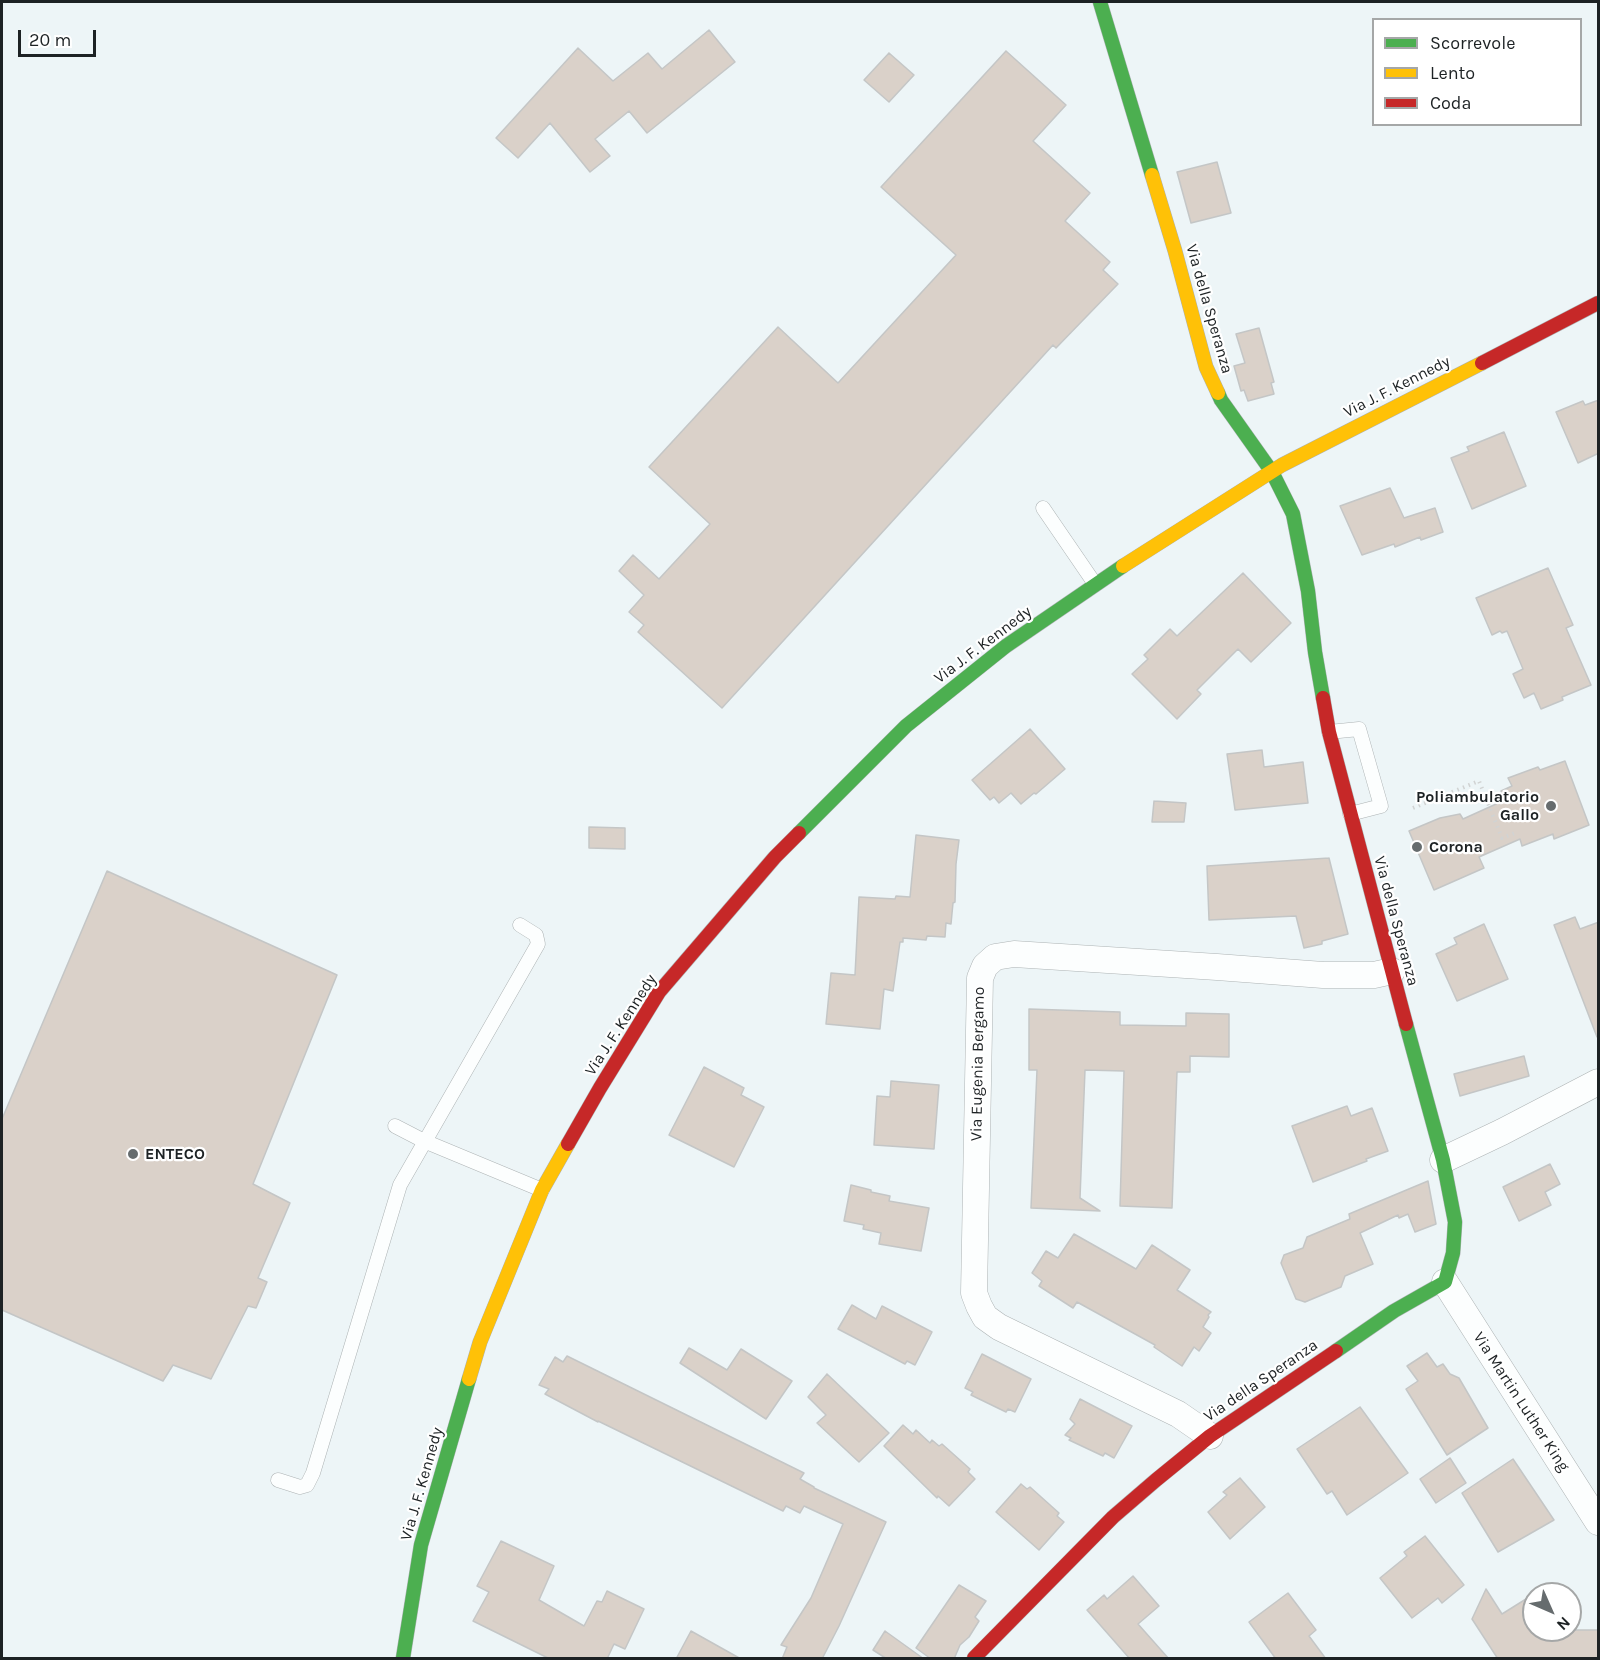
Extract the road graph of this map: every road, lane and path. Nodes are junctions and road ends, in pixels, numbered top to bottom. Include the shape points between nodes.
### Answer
1 (1100, 2) edge
2 (1599, 303) edge
3 (1272, 472) junction
4 (1043, 508) dead end
5 (1095, 584) junction
6 (1329, 732) junction
7 (1413, 808) dead end
8 (1350, 814) junction
9 (1515, 833) dead end
10 (520, 925) dead end
11 (1392, 971) junction
12 (1599, 1082) edge
13 (395, 1126) dead end
14 (424, 1141) junction
15 (1443, 1160) junction
16 (542, 1190) junction
17 (1445, 1282) junction
18 (1210, 1436) junction
19 (278, 1480) dead end
20 (1599, 1521) edge
21 (403, 1659) edge
22 (974, 1659) edge

1 - 3 street, Via della Speranza via 1206,366 1221,400
2 - 3 street, Via J. F. Kennedy
3 - 5 street, Via J. F. Kennedy
3 - 6 street, Via della Speranza via 1293,514
4 - 5 lane
5 - 16 street, Via J. F. Kennedy via 1006,646 906,726 775,856 659,992
6 - 8 street, Via della Speranza
6 - 8 lane via 1359,729 1381,806
7 - 9 path via 1479,781 1502,838
8 - 11 street, Via della Speranza
10 - 14 lane via 536,935 538,945
11 - 15 street, Via della Speranza
11 - 18 street, Via Eugenia Bergamo via 1323,975 1014,954 995,957 980,978 974,1293 979,1306 985,1317 999,1327 1178,1414
12 - 15 street
13 - 14 lane
14 - 16 lane
14 - 19 lane via 400,1185 313,1473 307,1485 300,1487
15 - 17 street, Via della Speranza via 1455,1222 1453,1253
16 - 21 street, Via J. F. Kennedy via 480,1342 421,1545
17 - 18 street, Via della Speranza via 1394,1311
17 - 20 street, Via Martin Luther King
18 - 22 street, Via della Speranza via 1113,1517

